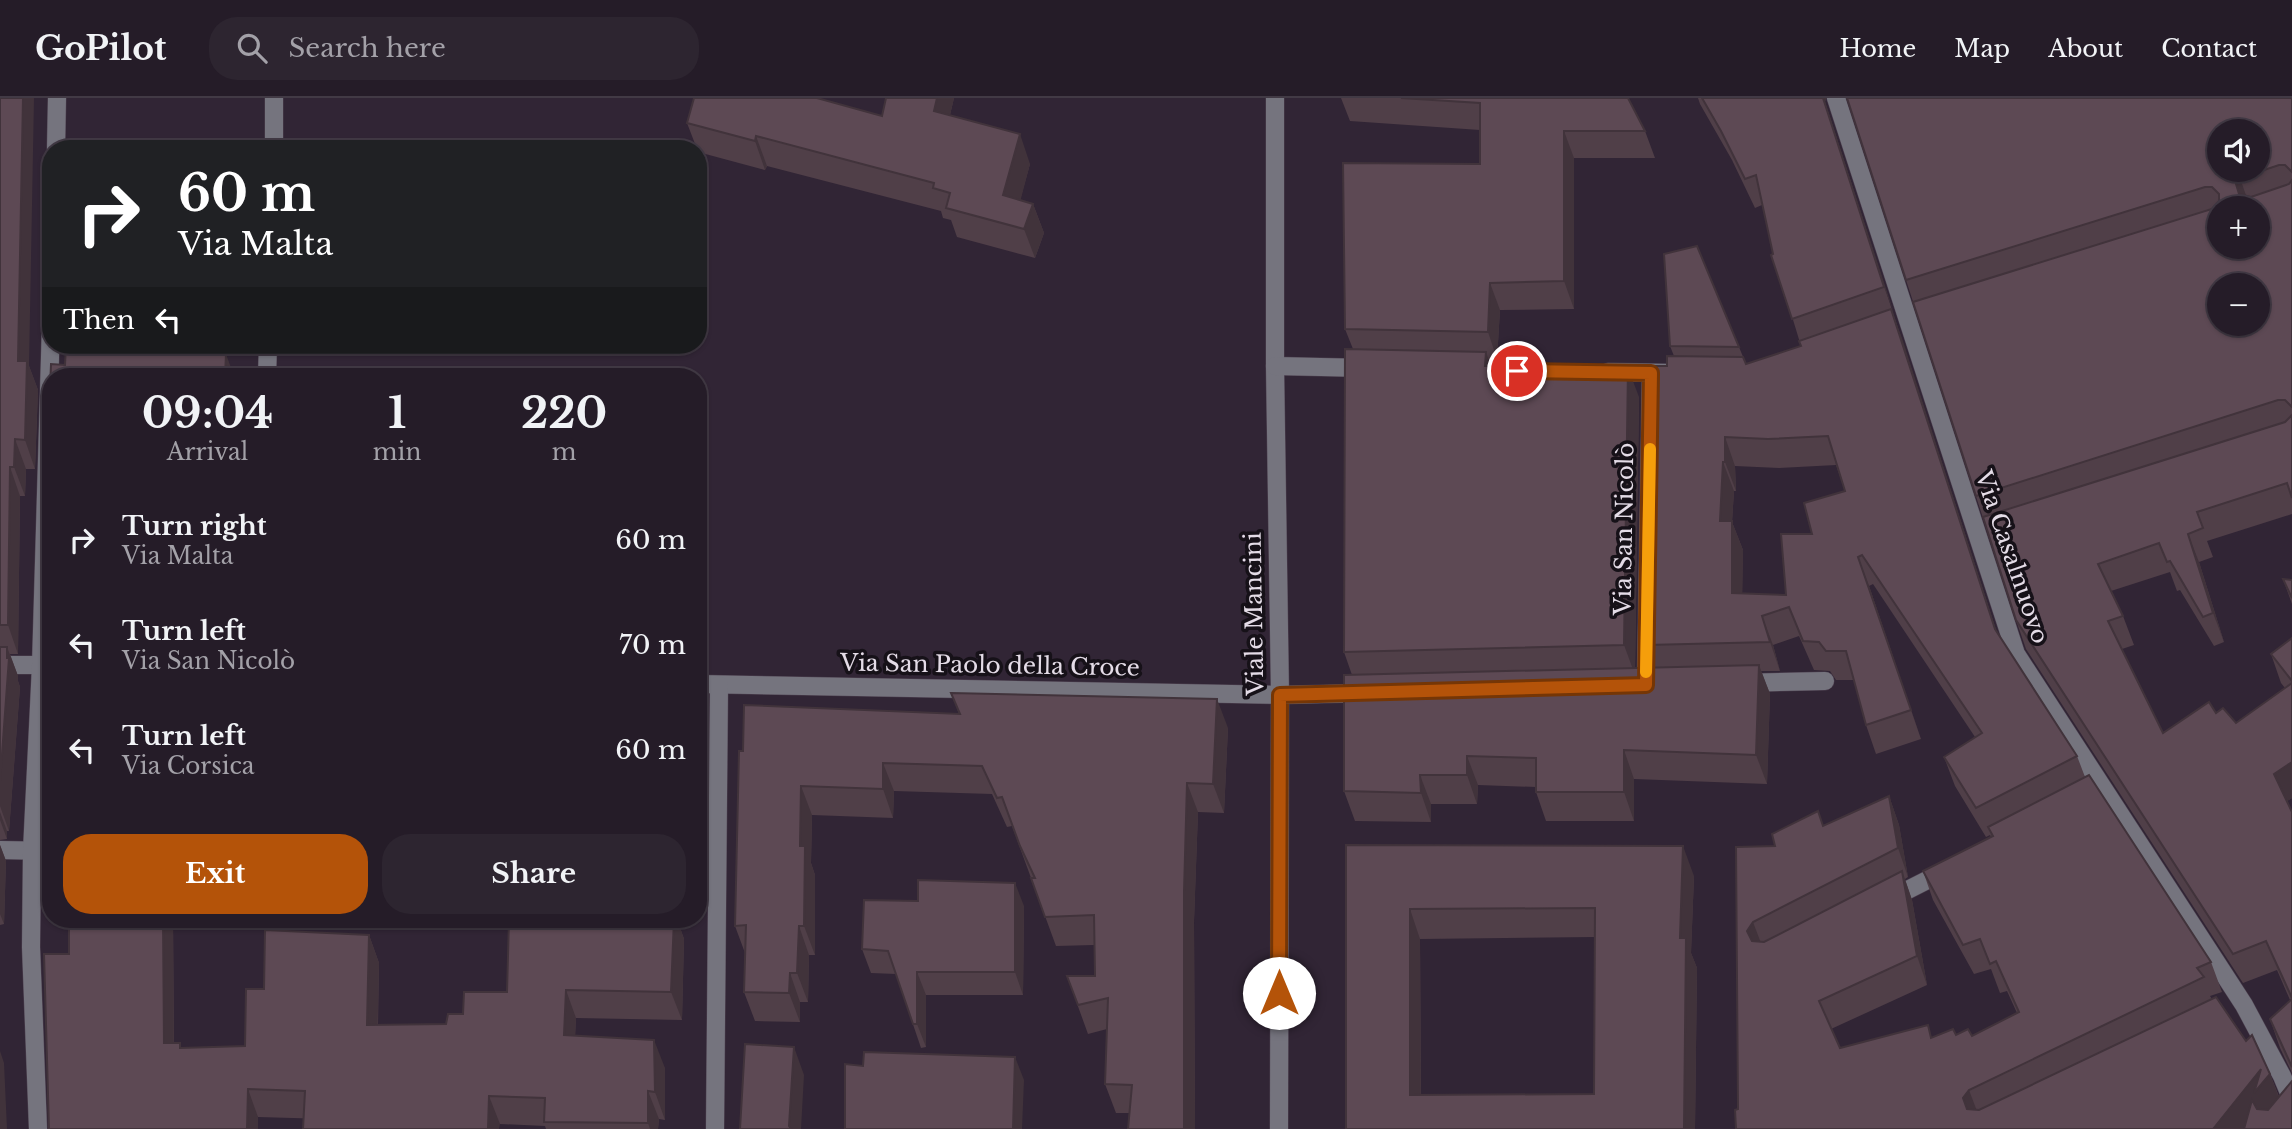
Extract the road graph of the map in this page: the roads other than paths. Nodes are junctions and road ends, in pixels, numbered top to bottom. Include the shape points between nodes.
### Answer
1 (57, 98) edge
2 (274, 98) edge
3 (1275, 98) edge
4 (1859, 101) edge
5 (1837, 103) edge
6 (56, 140) edge
7 (274, 140) edge
8 (1275, 366) junction
9 (1387, 368) edge
10 (1595, 372) edge
11 (1651, 373) junction
12 (1692, 374) edge
13 (0, 665) edge
14 (42, 665) edge
15 (1825, 681) edge
16 (1729, 683) edge
17 (707, 684) edge
18 (719, 685) junction
19 (1646, 685) edge
20 (1389, 692) edge
21 (1280, 695) junction
22 (42, 718) edge
23 (0, 850) edge
24 (32, 851) junction
25 (42, 851) edge
26 (1968, 859) edge
27 (1868, 910) edge
28 (2290, 1107) edge
29 (38, 1129) edge
30 (715, 1129) edge
31 (1279, 1129) edge

1 - 6 street
2 - 7 street
3 - 8 street, Viale Mancini
4 - 5 street
5 - 28 street, Via Casalnuovo via 1985,536 2016,654 2097,792 2282,1076
8 - 9 street
8 - 21 street, Viale Mancini
10 - 11 street
11 - 12 street
11 - 19 street, Via San Nicolò
13 - 14 street
15 - 16 street
17 - 18 street, Via San Paolo della Croce
18 - 21 street, Via San Paolo della Croce
18 - 30 street
20 - 21 street, Via San Paolo della Croce
21 - 31 street, Viale Mancini
22 - 24 street
23 - 24 street
24 - 25 street
24 - 29 street
26 - 27 street

